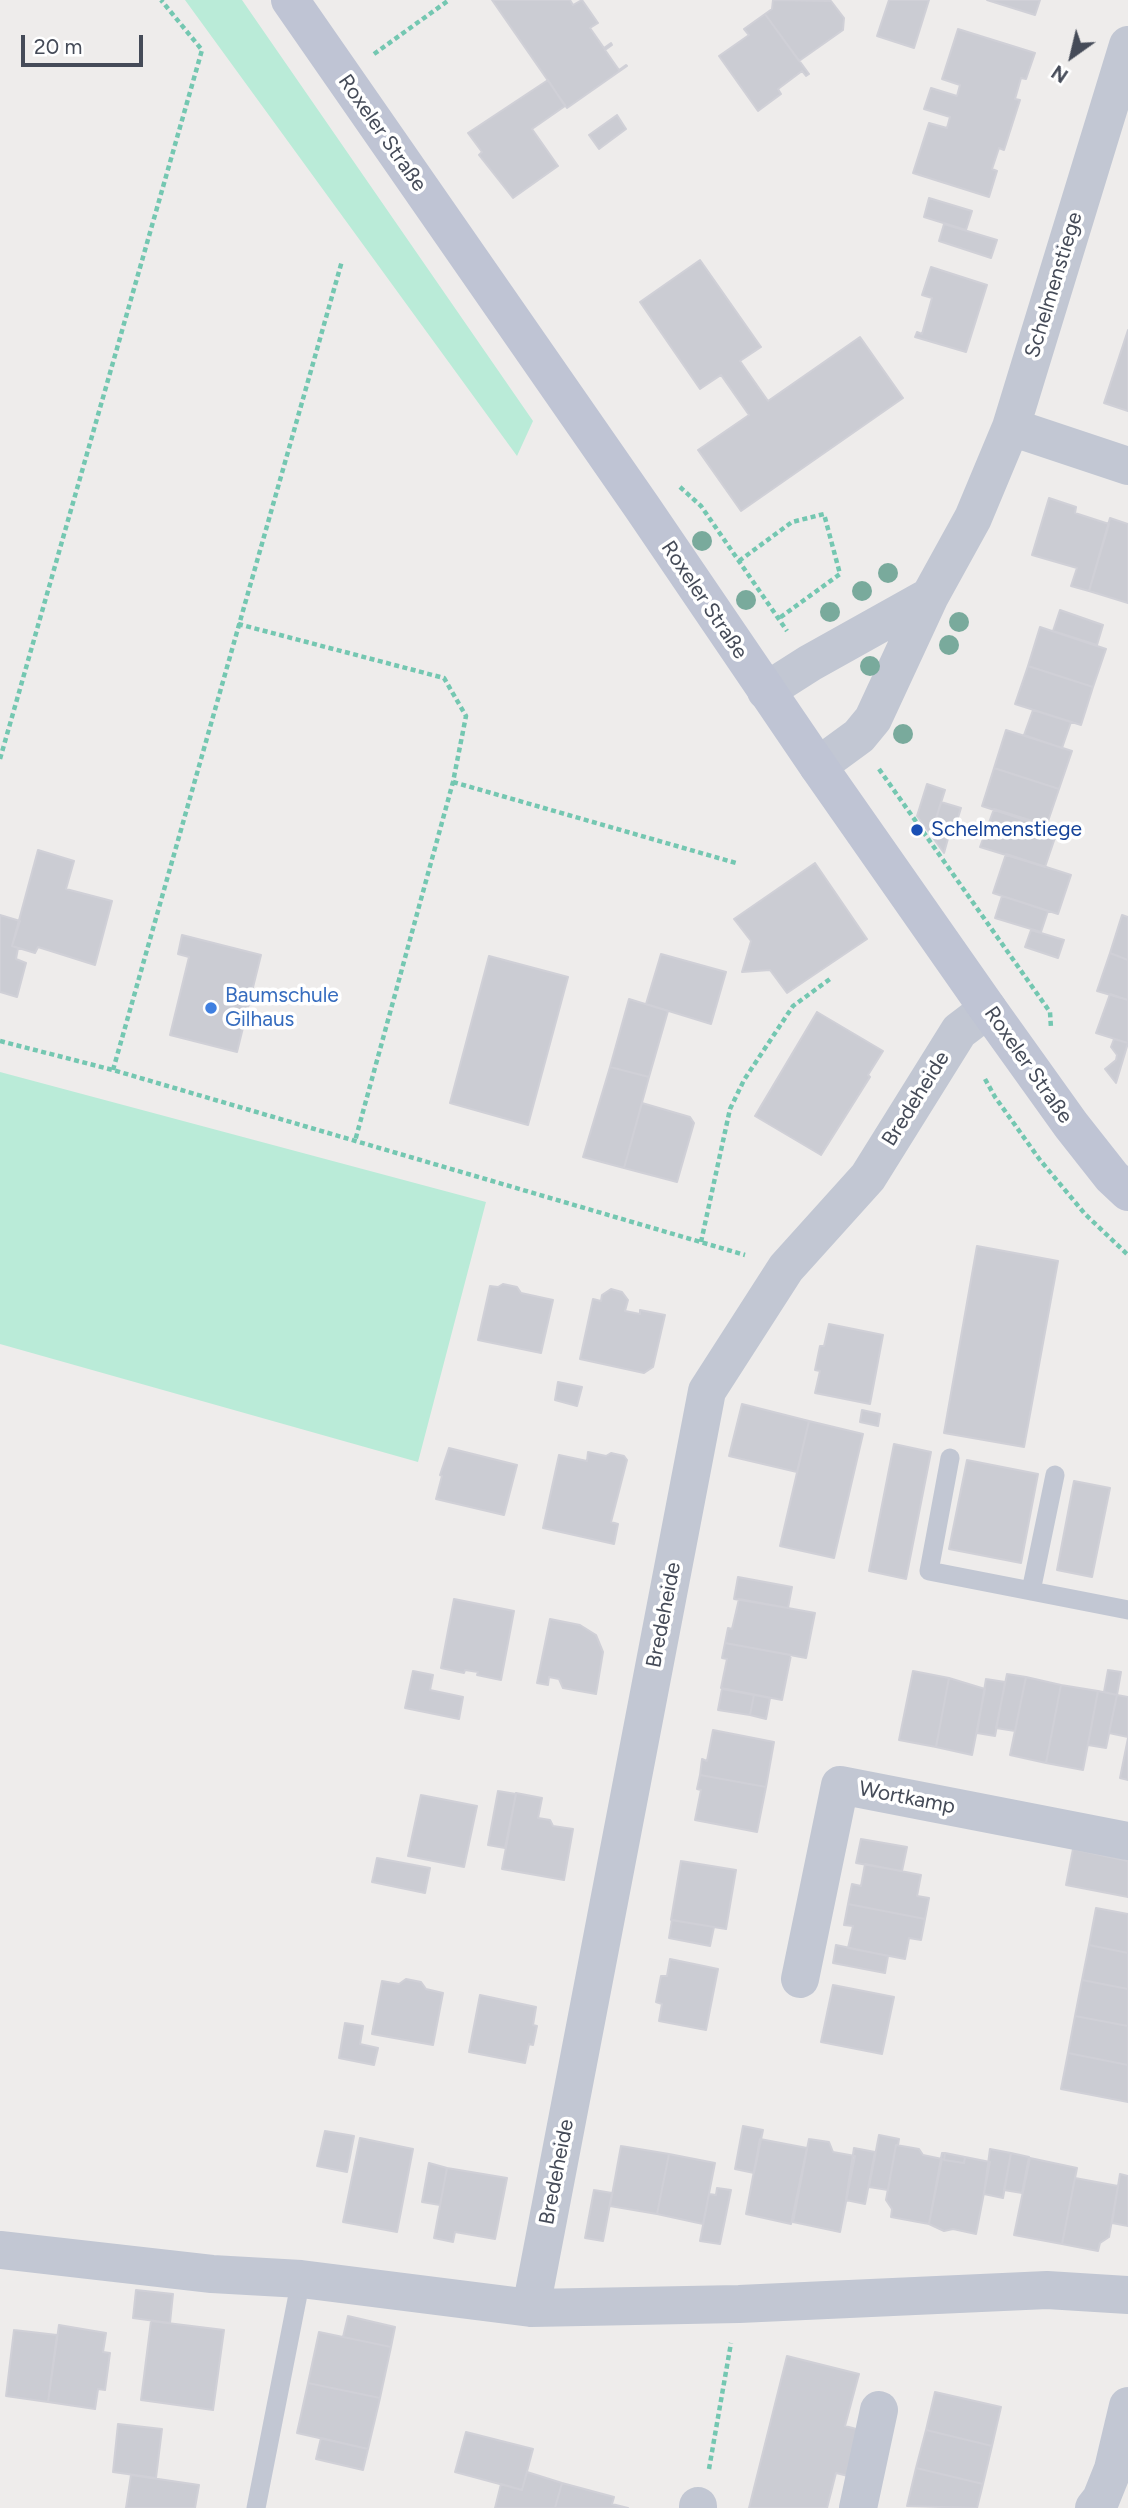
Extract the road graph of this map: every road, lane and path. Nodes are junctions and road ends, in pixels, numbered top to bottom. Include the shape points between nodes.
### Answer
1 (161, 0) edge
2 (290, 0) edge
3 (449, 0) edge
4 (1128, 45) edge
5 (368, 59) dead end
6 (341, 261) dead end
7 (1011, 427) junction
8 (1128, 466) edge
9 (739, 561) dead end
10 (930, 596) junction
11 (778, 619) dead end
12 (238, 625) junction
13 (766, 691) junction
14 (859, 736) junction
15 (0, 760) edge
16 (818, 766) junction
17 (453, 782) junction
18 (736, 863) dead end
19 (830, 979) dead end
20 (988, 1009) junction
21 (1051, 1031) dead end
22 (0, 1041) edge
23 (113, 1070) junction
24 (355, 1141) junction
25 (1128, 1192) edge
26 (701, 1242) junction
27 (786, 1268) junction
28 (950, 1458) dead end
29 (1055, 1475) dead end
30 (1031, 1591) junction
31 (1128, 1610) edge
32 (1128, 1841) edge
33 (800, 1979) dead end
34 (0, 2250) edge
35 (301, 2279) junction
36 (1128, 2295) edge
37 (738, 2304) junction
38 (531, 2308) junction
39 (1128, 2406) edge
40 (878, 2410) dead end
41 (698, 2507) edge
42 (256, 2508) edge
43 (858, 2508) edge
44 (1094, 2508) edge

1 - 15 path via 202,50
2 - 13 main road, Roxeler Straße
3 - 5 path
4 - 7 street, Schelmenstiege
6 - 12 path
7 - 8 street
7 - 10 street, Schelmenstiege via 973,517
9 - 11 path via 792,522 824,514 840,574
10 - 13 street
10 - 14 street, Schelmenstiege via 873,719
12 - 17 path via 444,678 466,716
12 - 23 path
13 - 16 main road, Roxeler Straße
14 - 16 street, Schelmenstiege
14 - 21 path via 1051,1012
16 - 20 main road, Roxeler Straße
17 - 18 path
17 - 24 path
19 - 26 path via 793,1006 744,1080 730,1109
20 - 25 main road, Roxeler Straße via 1071,1125
20 - 27 street, Bredeheide via 959,1031 868,1177
22 - 23 path
23 - 24 path
24 - 26 path
26 - 27 path
27 - 38 street, Bredeheide via 707,1391
28 - 30 lane via 929,1572
29 - 30 lane
30 - 31 lane
32 - 33 street, Wortkamp via 840,1785
34 - 35 street via 212,2274
35 - 38 street
35 - 42 lane
36 - 37 street via 1047,2290
37 - 38 street
37 - 41 path via 705,2493
39 - 44 street via 1113,2469
40 - 43 street

